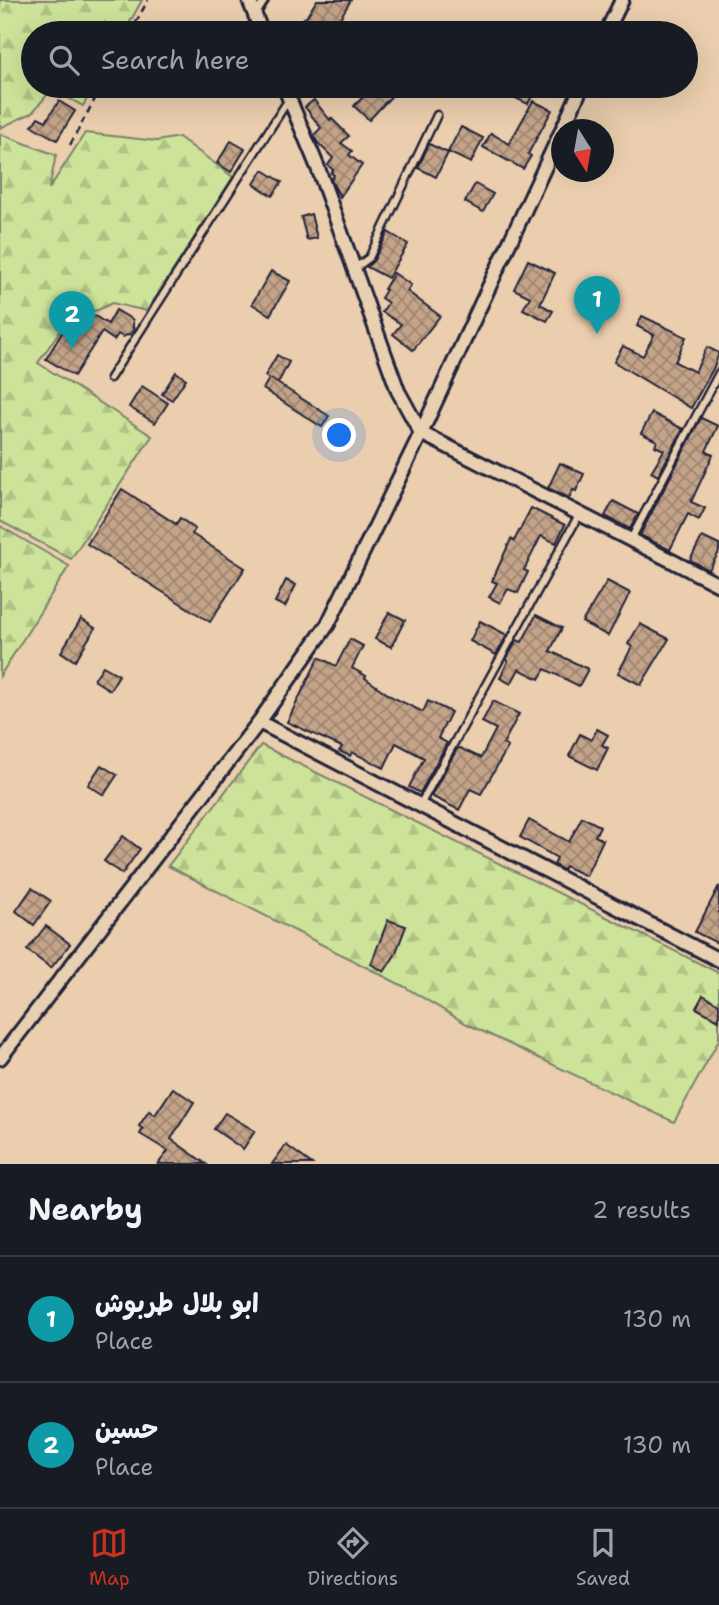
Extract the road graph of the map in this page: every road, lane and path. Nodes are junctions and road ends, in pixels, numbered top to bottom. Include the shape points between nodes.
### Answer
1 (148, 0) edge
2 (249, 0) edge
3 (265, 0) edge
4 (622, 0) edge
5 (255, 16) junction
6 (137, 21) edge
7 (257, 21) edge
8 (612, 21) edge
9 (95, 98) edge
10 (577, 98) edge
11 (289, 99) joint
12 (437, 114) dead end
13 (567, 119) edge
14 (70, 145) dead end
15 (551, 154) edge
16 (354, 269) junction
17 (719, 373) edge
18 (110, 378) dead end
19 (421, 433) junction
20 (580, 513) junction
21 (631, 539) junction
22 (719, 586) edge
23 (259, 722) junction
24 (420, 804) junction
25 (719, 960) edge
26 (0, 1058) edge

1 - 6 path
2 - 5 street
3 - 5 lane
4 - 8 street
5 - 7 street
9 - 14 path
10 - 13 street
11 - 16 street
11 - 18 lane
12 - 16 lane via 369,258
15 - 19 street
16 - 19 street via 398,391
17 - 21 lane
19 - 20 street
19 - 23 street via 328,624
20 - 21 street
20 - 24 lane
21 - 22 street
23 - 24 street
23 - 26 street
24 - 25 street

